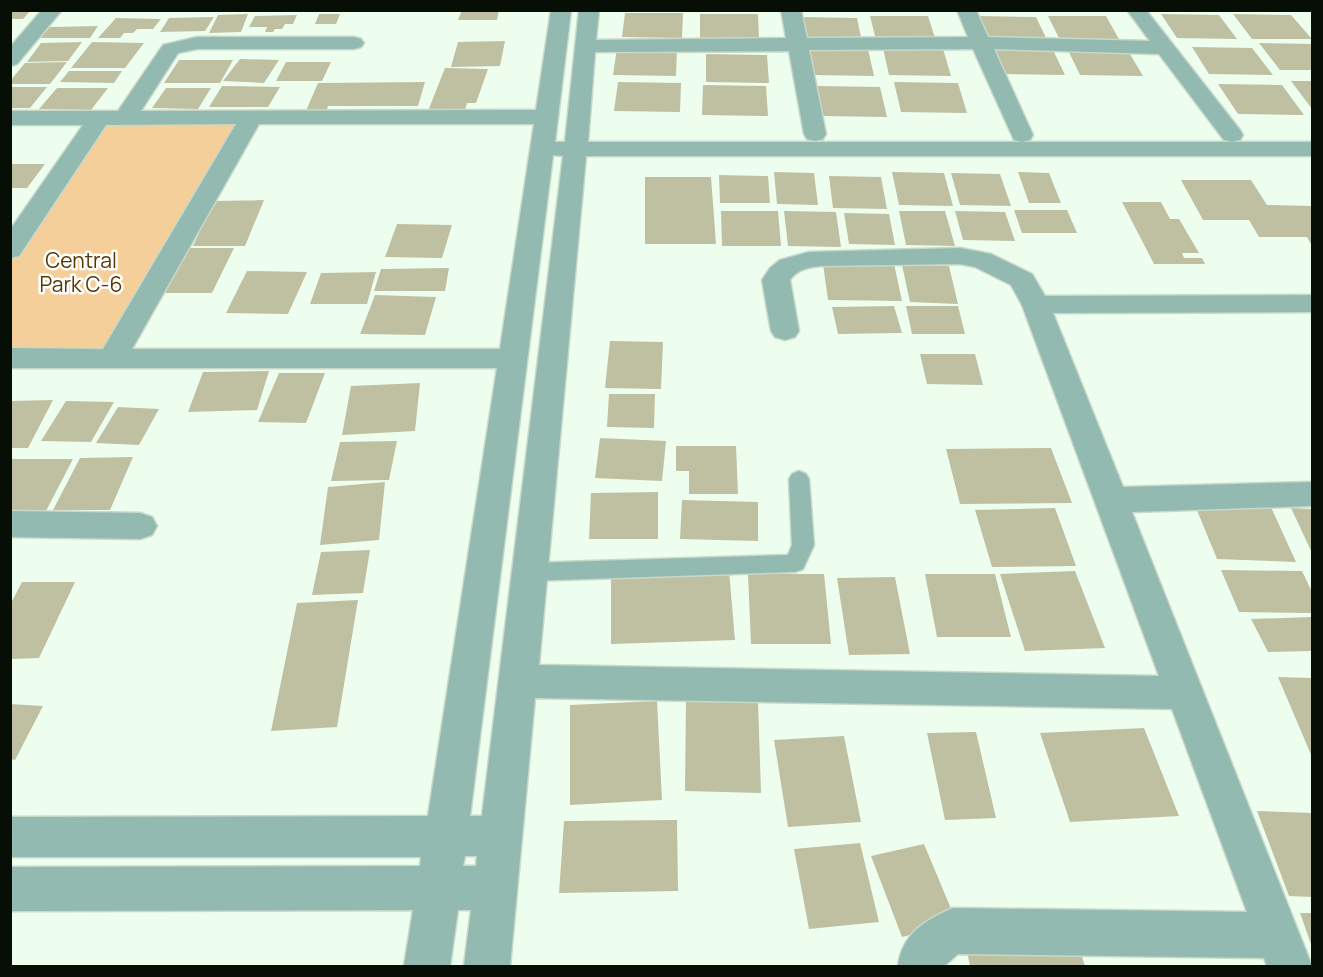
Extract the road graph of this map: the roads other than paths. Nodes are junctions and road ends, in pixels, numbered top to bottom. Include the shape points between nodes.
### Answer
1 (53, 10) edge
2 (561, 10) edge
3 (589, 10) edge
4 (791, 10) edge
5 (966, 10) edge
6 (1136, 10) edge
7 (354, 43) dead end
8 (981, 43) junction
9 (798, 45) junction
10 (584, 46) junction
11 (1165, 48) junction
12 (10, 60) edge
13 (252, 117) junction
14 (10, 118) edge
15 (99, 118) junction
16 (125, 118) junction
17 (815, 134) junction
18 (1022, 135) junction
19 (1232, 135) junction
20 (1312, 135) edge
21 (558, 137) junction
22 (1312, 149) edge
23 (22, 215) edge
24 (10, 250) edge
25 (1312, 303) edge
26 (1036, 305) junction
27 (785, 331) dead end
28 (10, 358) edge
29 (112, 358) junction
30 (514, 359) junction
31 (799, 479) dead end
32 (1312, 494) edge
33 (1110, 500) junction
34 (10, 524) edge
35 (140, 526) dead end
36 (529, 572) junction
37 (518, 681) junction
38 (1185, 693) junction
39 (501, 836) junction
40 (10, 837) edge
41 (446, 837) junction
42 (438, 888) junction
43 (496, 888) junction
44 (10, 889) edge
45 (1284, 951) edge
46 (427, 966) edge
47 (487, 966) edge
48 (921, 966) edge

1 - 12 street
2 - 21 street
3 - 10 street
4 - 9 street
5 - 8 street
6 - 11 street
7 - 16 street via 176,46 170,49
8 - 9 street
8 - 11 street
8 - 18 street
9 - 10 street
9 - 17 street
10 - 21 street
11 - 19 street
13 - 16 street
13 - 21 street
13 - 29 street
14 - 15 street
15 - 16 street
15 - 23 street
17 - 18 street
17 - 21 street
18 - 19 street
19 - 20 street
21 - 22 street
21 - 30 street
21 - 36 street
23 - 24 street
25 - 26 street
26 - 27 street via 1022,280 982,260 960,256 822,258 805,260 778,272
26 - 33 street
28 - 29 street
29 - 30 street
30 - 41 street
31 - 36 lane via 803,545 795,563
32 - 33 street
33 - 38 street
34 - 35 street
36 - 37 street
37 - 38 street
37 - 39 street
38 - 45 street
39 - 41 street
39 - 43 street
40 - 41 street
41 - 42 street
42 - 43 street
42 - 44 street
42 - 46 street
43 - 47 street
45 - 48 street via 952,931 936,940

